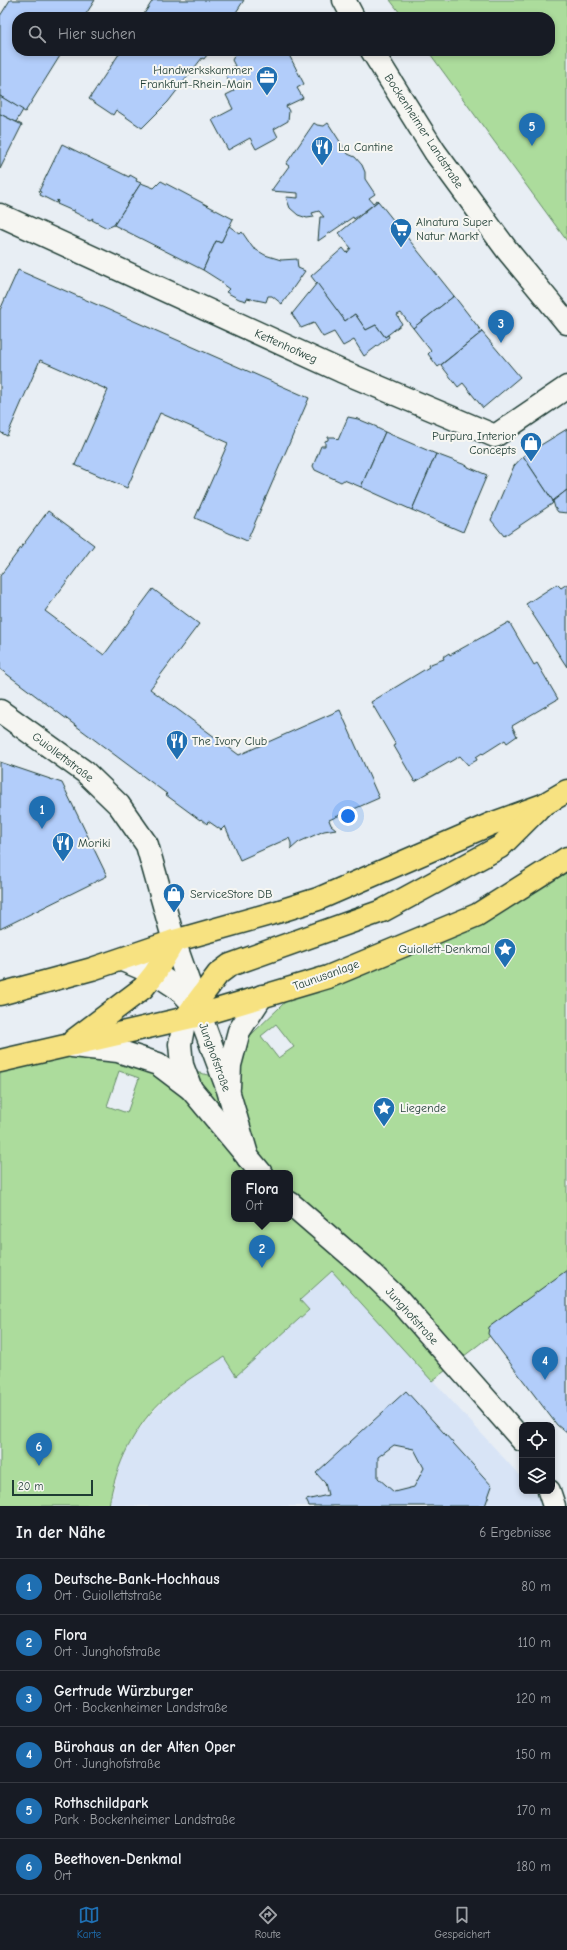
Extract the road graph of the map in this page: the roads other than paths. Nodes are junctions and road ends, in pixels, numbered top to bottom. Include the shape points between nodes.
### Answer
1 (344, 0) edge
2 (350, 12) edge
3 (375, 56) edge
4 (0, 215) edge
5 (567, 323) edge
6 (567, 387) edge
7 (0, 711) edge
8 (567, 790) edge
9 (542, 804) junction
10 (567, 858) edge
11 (174, 941) junction
12 (122, 960) junction
13 (155, 973) junction
14 (0, 994) edge
15 (262, 996) junction
16 (194, 1010) junction
17 (67, 1045) junction
18 (0, 1061) edge
19 (191, 1089) junction
20 (228, 1090) junction
21 (254, 1165) edge
22 (293, 1206) edge
23 (519, 1437) edge
24 (550, 1494) edge
25 (554, 1506) edge

1 - 2 main road
3 - 5 main road, Bockenheimer Landstraße via 435,152 507,250
4 - 6 main road, Kettenhofweg via 341,371 495,436
7 - 11 main road, Guiollettstraße via 85,772 119,805 147,845
8 - 9 main road
9 - 11 main road via 318,899
9 - 16 main road via 500,847 382,911 230,965 218,974
10 - 15 main road, Taunusanlage via 477,915 328,977
11 - 12 main road
11 - 13 main road, Taunusanlage
11 - 16 main road, Guiollettstraße
12 - 13 main road
12 - 14 main road
13 - 16 main road via 173,985
13 - 17 main road, Taunusanlage via 143,988
15 - 16 main road, Taunusanlage
15 - 20 main road via 239,1031 230,1064
16 - 17 main road, Taunusanlage
16 - 19 main road, Junghofstraße via 180,1044 182,1065
16 - 20 main road, Junghofstraße
17 - 18 main road, Taunusanlage
17 - 19 main road via 118,1051 158,1064
19 - 21 main road, Junghofstraße
20 - 21 main road, Junghofstraße
22 - 23 main road, Junghofstraße via 371,1272 399,1300
24 - 25 main road

